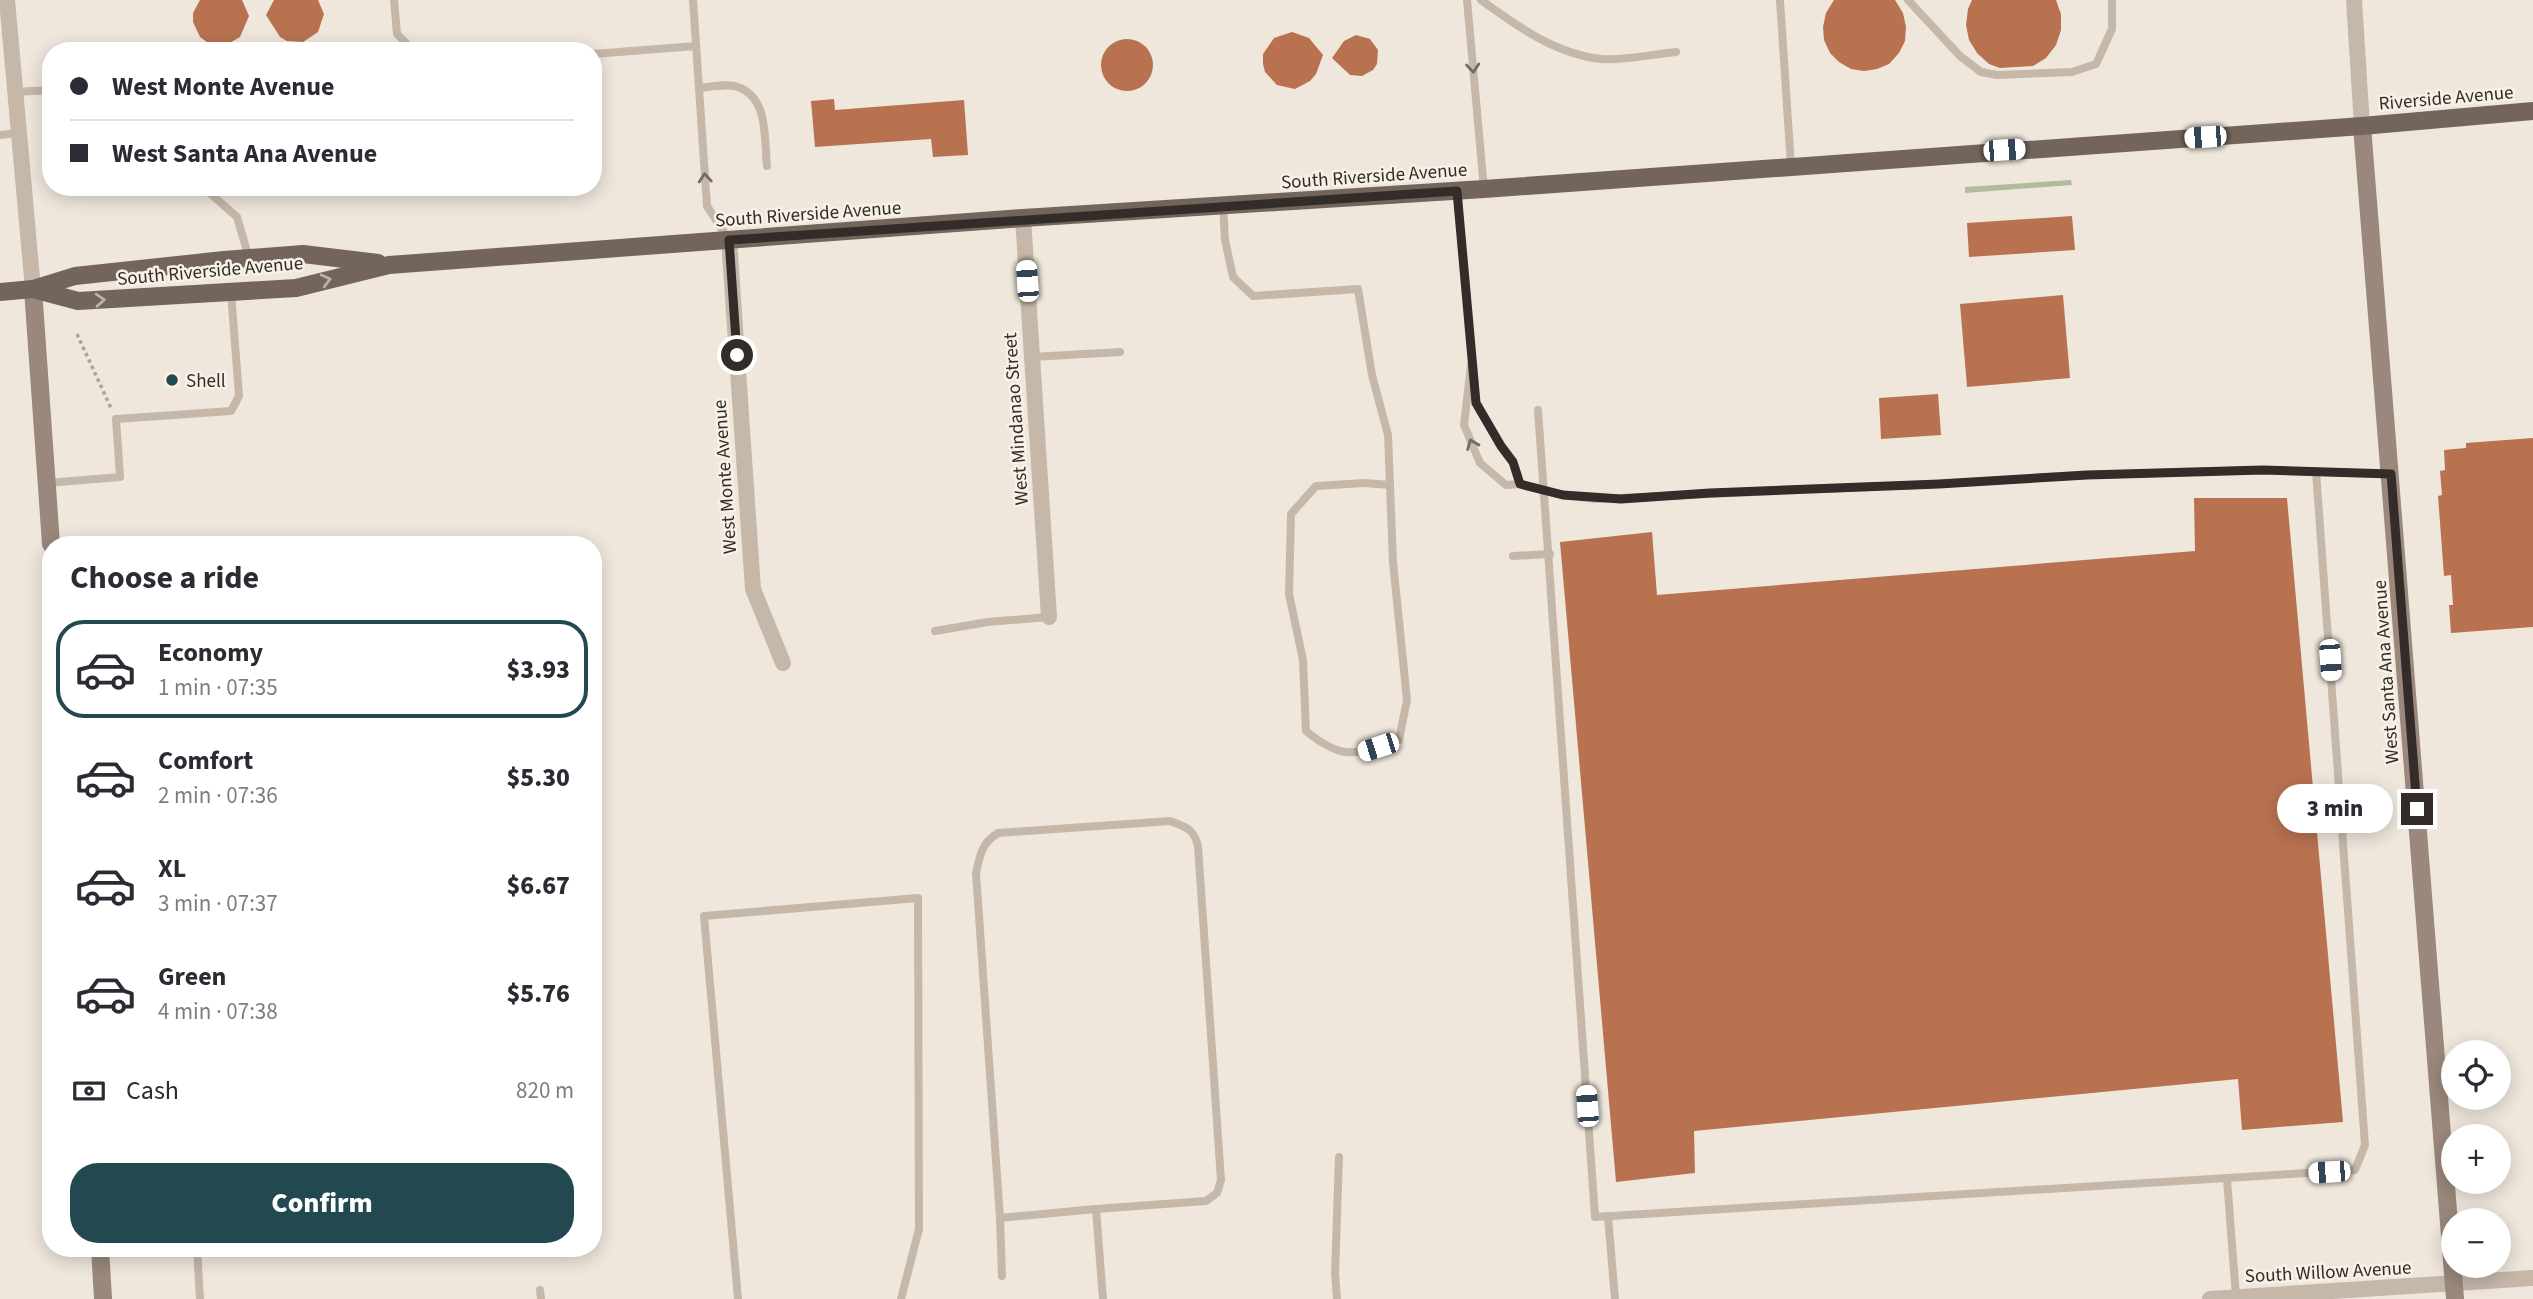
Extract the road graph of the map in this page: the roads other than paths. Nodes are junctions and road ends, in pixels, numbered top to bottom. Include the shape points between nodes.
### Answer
1 (7, 0) edge
2 (394, 0) edge
3 (693, 0) edge
4 (1467, 0) edge
5 (1481, 0) edge
6 (1780, 0) edge
7 (1908, 0) edge
8 (2112, 0) edge
9 (2354, 0) edge
10 (405, 42) edge
11 (696, 46) junction
12 (5, 49) edge
13 (1676, 52) dead end
14 (602, 53) edge
15 (699, 88) junction
16 (42, 90) edge
17 (15, 92) junction
18 (2533, 111) edge
19 (2362, 126) junction
20 (19, 133) junction
21 (0, 135) edge
22 (767, 166) dead end
23 (1791, 166) junction
24 (1484, 190) junction
25 (1457, 191) junction
26 (213, 196) edge
27 (1223, 206) junction
28 (1023, 218) junction
29 (729, 240) junction
30 (249, 258) junction
31 (389, 265) junction
32 (33, 289) junction
33 (0, 292) edge
34 (231, 292) junction
35 (1121, 352) dead end
36 (1032, 357) junction
37 (1471, 365) junction
38 (1538, 410) dead end
39 (2316, 472) junction
40 (2391, 474) junction
41 (47, 483) junction
42 (1520, 484) junction
43 (1390, 485) junction
44 (1545, 491) junction
45 (50, 536) edge
46 (1550, 554) junction
47 (1513, 556) dead end
48 (1049, 617) joint
49 (935, 631) dead end
50 (783, 663) dead end
51 (1339, 1157) dead end
52 (2227, 1179) junction
53 (1096, 1209) junction
54 (1608, 1216) junction
55 (1000, 1218) junction
56 (101, 1257) edge
57 (198, 1257) edge
58 (1002, 1276) dead end
59 (2533, 1279) edge
60 (2455, 1292) edge
61 (2236, 1297) junction
62 (103, 1299) edge
63 (200, 1299) edge
64 (738, 1299) edge
65 (901, 1299) edge
66 (1103, 1299) edge
67 (1337, 1299) edge
68 (1615, 1299) edge
69 (2210, 1299) edge

1 - 12 street
2 - 10 lane via 397,34
3 - 11 lane
4 -> 24 lane
5 - 13 lane via 1555,47 1602,59
6 - 23 lane
7 - 8 lane via 1960,56 1981,72 1997,75 2073,72 2096,64 2112,29
9 - 19 street
11 - 14 lane
11 - 15 lane
12 - 17 street
15 - 22 lane via 736,86 755,97 761,110
29 -> 15 lane via 707,206
16 - 17 lane
17 - 20 street
18 - 19 main road, Riverside Avenue
19 - 23 main road, South Riverside Avenue
19 - 40 street, West Santa Ana Avenue
20 - 21 lane
20 - 32 street
23 - 24 main road, South Riverside Avenue
24 - 25 main road, South Riverside Avenue
25 - 27 main road, South Riverside Avenue
25 - 37 lane
26 - 30 lane via 237,217
27 - 28 main road, South Riverside Avenue
27 - 43 lane via 1233,277 1253,296 1358,289 1372,375 1388,435
28 - 29 main road, South Riverside Avenue
28 - 36 street, West Mindanao Street
29 - 31 main road, South Riverside Avenue
29 - 50 street, West Monte Avenue via 753,589
30 - 31 main road, South Riverside Avenue via 303,254
30 - 32 main road, South Riverside Avenue via 75,276
34 -> 31 main road, South Riverside Avenue via 296,288
32 - 33 main road, South Riverside Avenue
32 -> 34 main road, South Riverside Avenue via 78,301
32 - 41 street
34 - 41 lane via 239,396 230,411 116,419 120,477
35 - 36 lane
36 - 48 street, West Mindanao Street
37 - 42 lane via 1476,403 1513,462
42 -> 37 lane via 1506,485 1480,463 1464,425
38 - 44 lane
39 - 40 lane
39 - 44 lane via 2087,475 1621,499
39 - 52 lane via 2365,1145 2355,1170
40 - 60 street, West Santa Ana Avenue
41 - 45 street
42 - 44 lane
43 - 43 lane via 1392,562 1407,700 1399,740 1357,753 1327,748 1306,731 1303,660 1289,594 1291,514 1316,486
44 - 46 lane
46 - 47 lane
46 - 54 lane via 1595,1217
48 - 49 lane
51 - 67 lane
52 - 54 lane
52 - 61 lane
53 - 55 lane
53 - 55 lane via 1206,1201 1217,1193 1221,1180 1198,846 1194,833 1170,821 998,833 986,840 980,852 976,873
53 - 66 lane
54 - 68 lane
55 - 58 lane
56 - 62 street
57 - 63 lane
59 - 60 street, South Willow Avenue
60 - 61 street, South Willow Avenue
61 - 69 street, South Willow Avenue
64 - 65 lane via 704,916 918,898 919,1229

